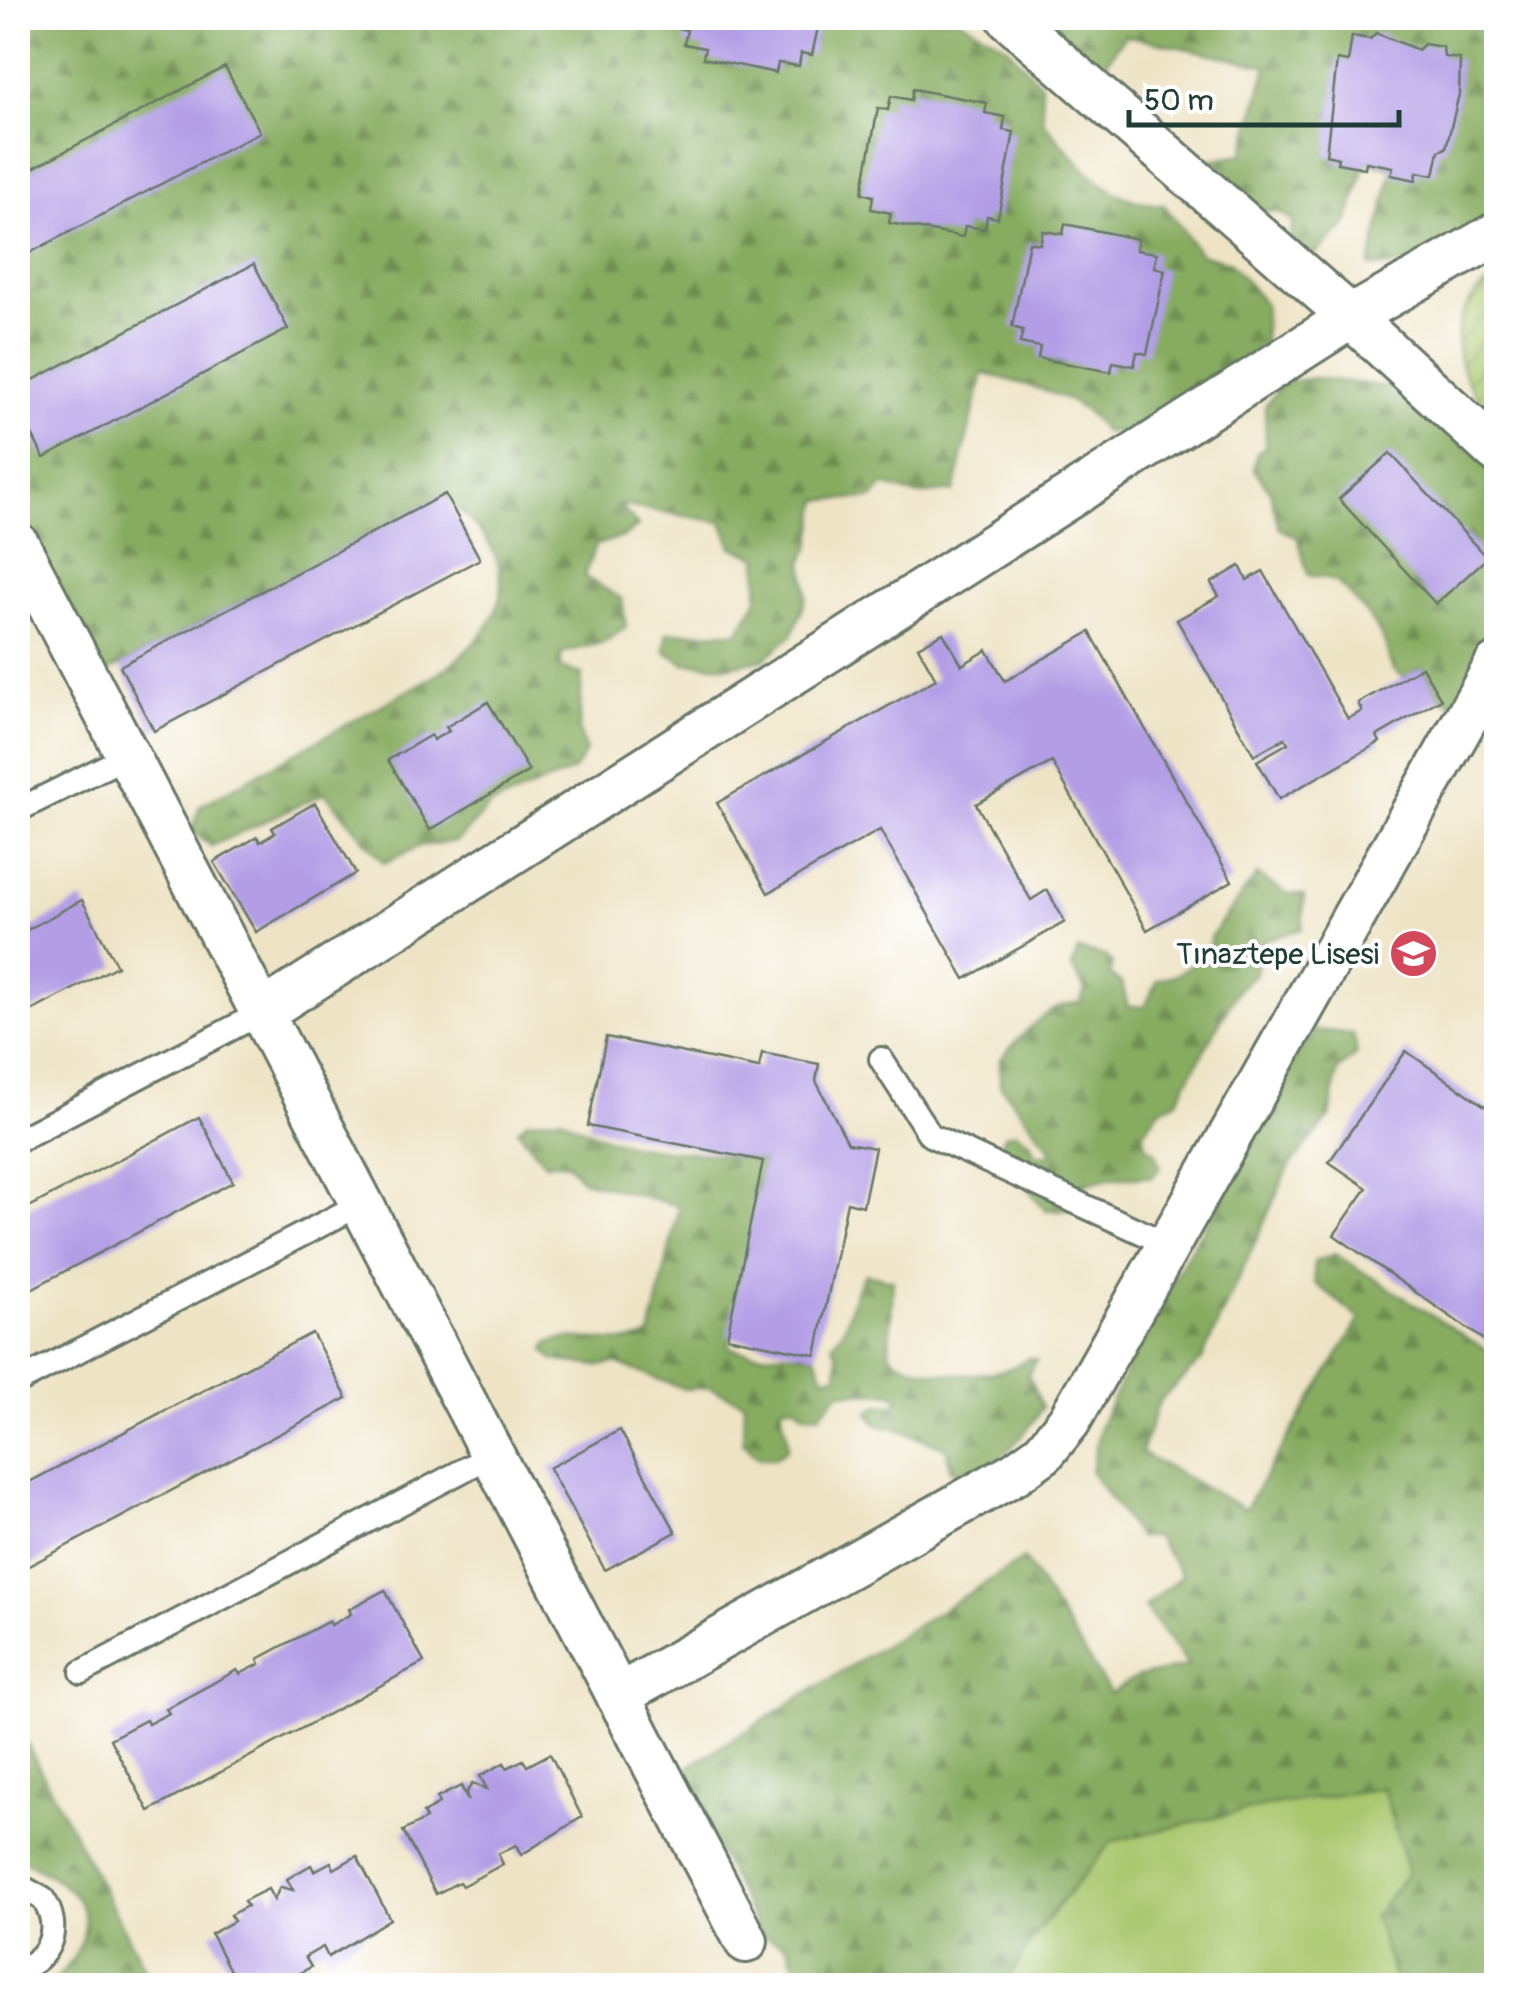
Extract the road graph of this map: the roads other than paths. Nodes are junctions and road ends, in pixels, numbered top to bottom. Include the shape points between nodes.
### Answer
1 (1009, 18) edge
2 (1496, 234) edge
3 (1351, 317) junction
4 (1496, 451) edge
5 (19, 550) edge
6 (1496, 664) edge
7 (127, 756) junction
8 (18, 810) edge
9 (261, 1013) junction
10 (882, 1059) dead end
11 (18, 1140) edge
12 (361, 1204) junction
13 (1167, 1244) junction
14 (18, 1382) edge
15 (492, 1455) junction
16 (82, 1672) dead end
17 (618, 1696) junction
18 (18, 1885) edge
19 (746, 1941) dead end
20 (18, 1969) edge

1 - 3 street
2 - 3 street
3 - 4 street
3 - 9 street
5 - 7 street
6 - 13 street
7 - 8 lane
7 - 9 street
9 - 11 lane
9 - 12 street
10 - 13 lane via 930,1135
12 - 14 lane
12 - 15 street
13 - 17 street via 1069,1421 1043,1453
15 - 16 lane
15 - 17 street
17 - 19 street
18 - 20 lane via 43,1898 53,1932 45,1953

